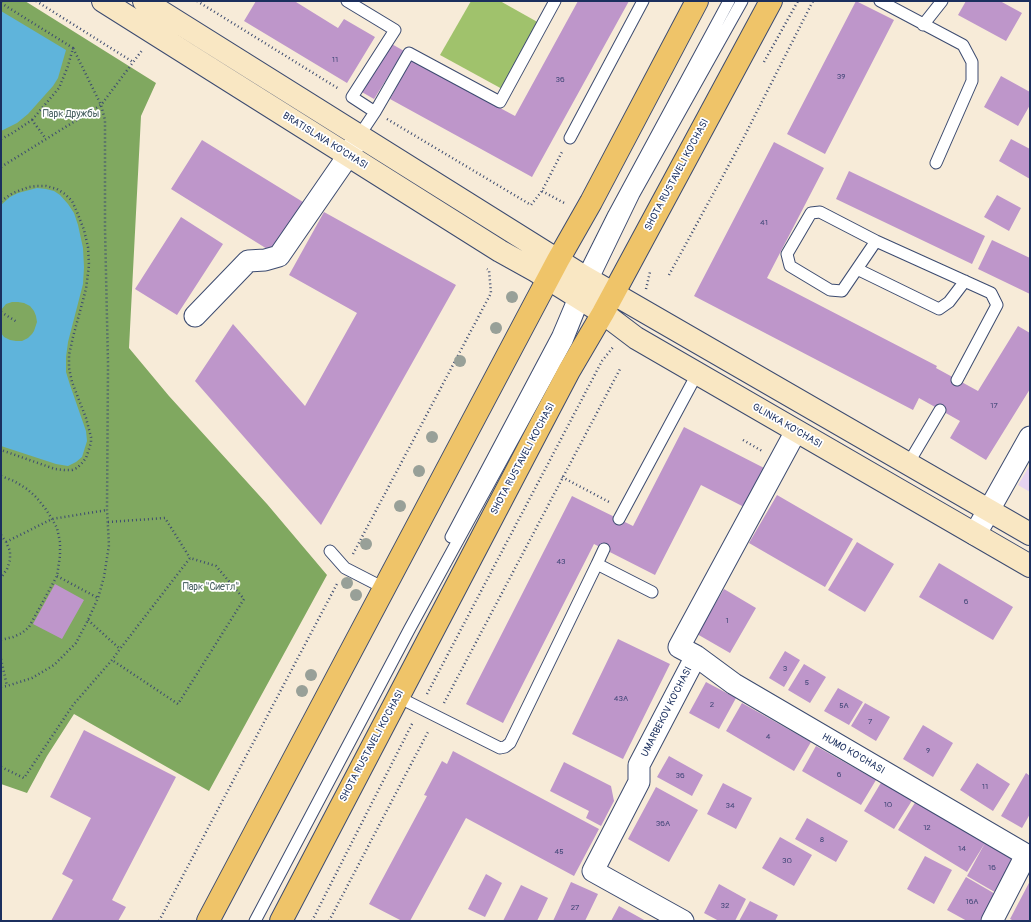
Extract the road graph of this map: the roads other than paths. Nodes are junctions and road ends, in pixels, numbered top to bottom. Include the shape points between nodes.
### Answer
1 (103, 1) edge
2 (144, 1) edge
3 (347, 1) edge
4 (555, 1) edge
5 (643, 1) edge
6 (696, 1) edge
7 (729, 1) edge
8 (742, 1) edge
9 (771, 1) edge
10 (880, 1) edge
11 (942, 1) edge
12 (923, 24) junction
13 (375, 112) junction
14 (359, 136) junction
15 (570, 138) road end
16 (348, 156) junction
17 (936, 163) dead end
18 (876, 241) junction
19 (558, 260) junction
20 (857, 268) junction
21 (548, 279) junction
22 (965, 281) junction
23 (583, 288) junction
24 (614, 293) junction
25 (603, 313) junction
26 (195, 316) dead end
27 (697, 374) junction
28 (957, 380) dead end
29 (940, 410) dead end
30 (796, 431) junction
31 (1030, 437) edge
32 (908, 464) junction
33 (989, 510) junction
34 (622, 515) road end
35 (975, 534) junction
36 (1030, 534) edge
37 (604, 549) dead end
38 (330, 551) dead end
39 (597, 564) junction
40 (1030, 566) edge
41 (384, 588) junction
42 (652, 592) dead end
43 (687, 651) junction
44 (398, 697) junction
45 (1028, 856) edge
46 (208, 921) edge
47 (248, 921) edge
48 (255, 921) edge
49 (281, 921) edge
50 (683, 921) edge
51 (992, 921) edge

1 - 16 main road, BRATISLAVA KO'CHASI
2 - 14 main road
3 - 13 lane via 395,30 352,97
4 - 13 lane via 500,102 409,52
5 - 15 lane
6 - 19 main road via 588,208
7 - 23 lane via 614,214
8 - 23 lane
9 - 24 main road, SHOTA RUSTAVELI KO'CHASI
10 - 12 lane
11 - 12 lane
12 - 17 lane via 963,46 972,62 972,81
13 - 14 lane
14 - 16 street
14 - 19 main road
16 - 21 main road, BRATISLAVA KO'CHASI
16 - 26 street via 279,256 248,261
18 - 20 lane
18 - 20 lane via 820,212 811,213 787,254 790,266 830,290 842,291
18 - 22 lane
19 - 21 main road
19 - 23 main road, GLINKA KO'CHASI
20 - 22 lane via 939,309 949,302
21 - 23 main road, GLINKA KO'CHASI
21 - 41 main road
22 - 28 lane via 991,293 997,305
23 - 24 main road, GLINKA KO'CHASI
23 - 25 main road, GLINKA KO'CHASI
23 - 47 lane
23 - 48 lane via 567,341 413,623
24 - 25 main road, SHOTA RUSTAVELI KO'CHASI
24 - 32 main road, GLINKA KO'CHASI
25 - 27 main road, GLINKA KO'CHASI via 636,338
25 - 44 main road, SHOTA RUSTAVELI KO'CHASI via 559,391
27 - 30 main road, GLINKA KO'CHASI
27 - 34 lane
29 - 32 lane
30 - 35 main road, GLINKA KO'CHASI
30 - 43 street, UMARBEKOV KO'CHASI
31 - 33 street
32 - 33 main road, GLINKA KO'CHASI
33 - 35 street
33 - 36 main road, GLINKA KO'CHASI
35 - 40 main road, GLINKA KO'CHASI
37 - 39 lane
38 - 41 lane via 346,568
39 - 42 lane
39 - 44 lane via 510,743 500,748
41 - 46 main road
43 - 45 street, HUMO KO'CHASI via 734,684
43 - 50 street, UMARBEKOV KO'CHASI via 639,764 639,782 593,871
44 - 49 main road, SHOTA RUSTAVELI KO'CHASI
45 - 51 street

